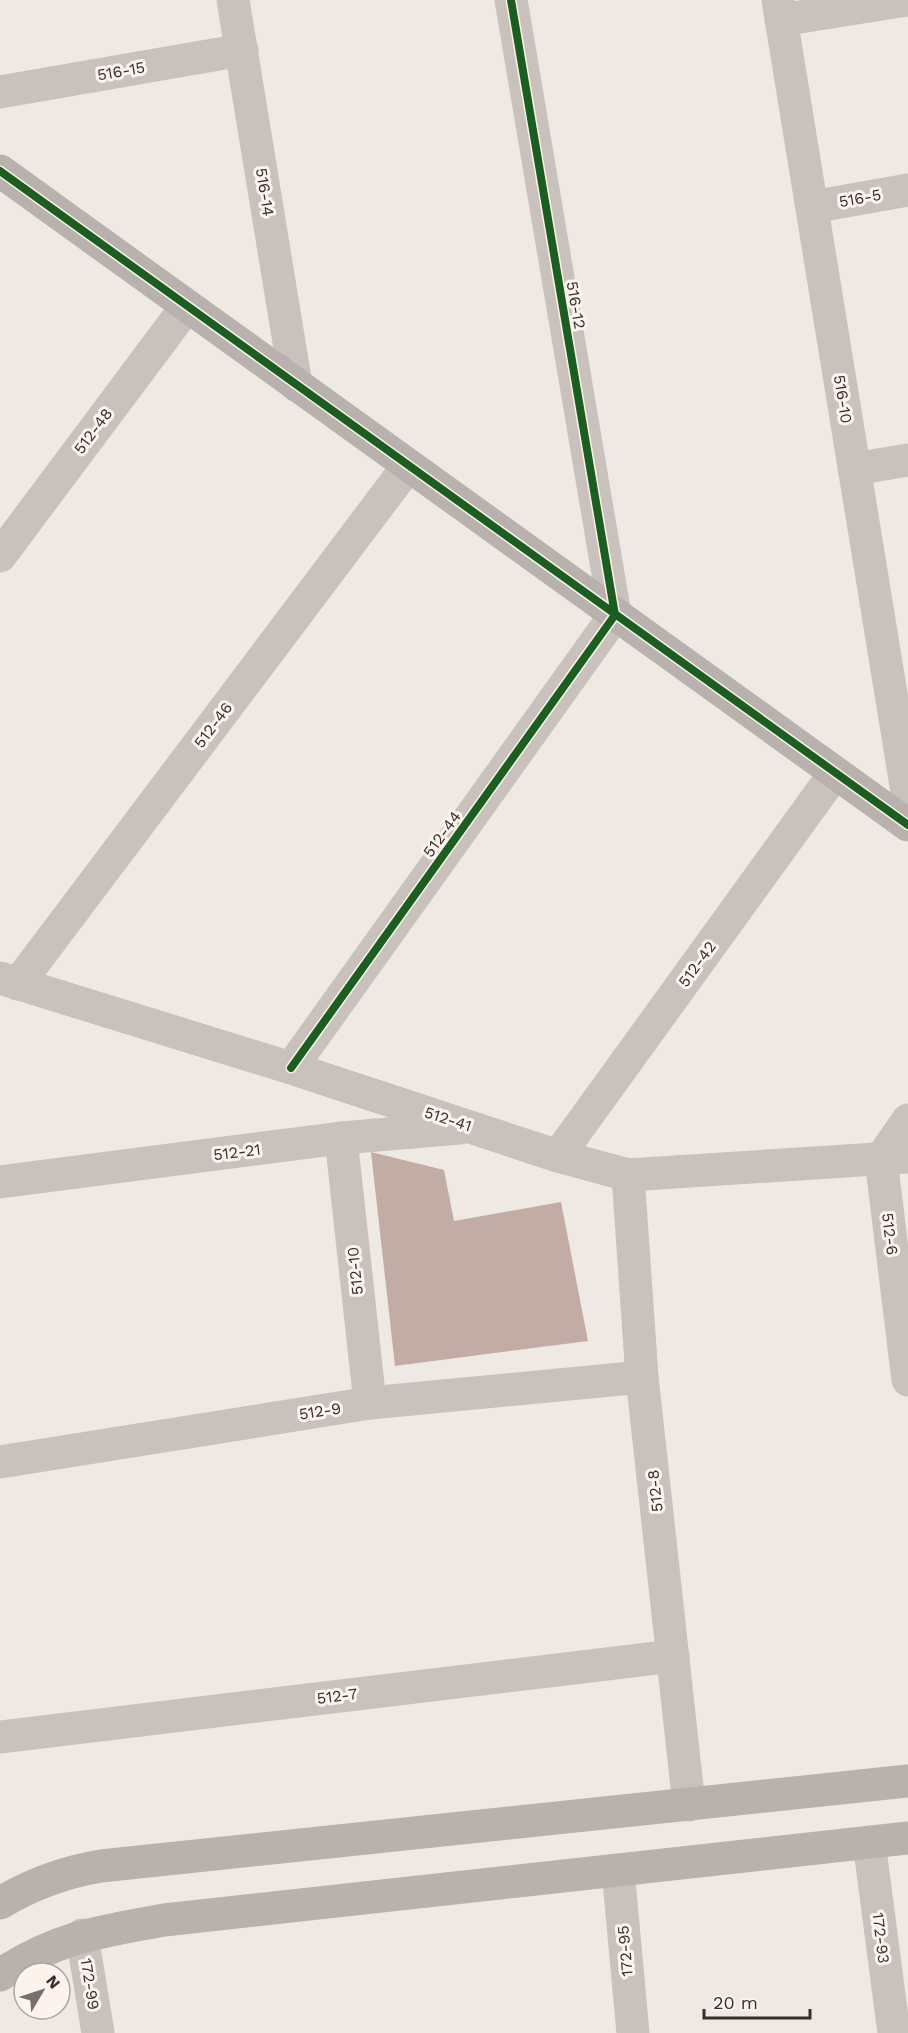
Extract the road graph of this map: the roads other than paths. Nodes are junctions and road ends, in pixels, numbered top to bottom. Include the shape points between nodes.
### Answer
1 (233, 0) edge
2 (511, 0) edge
3 (906, 0) edge
4 (780, 10) edge
5 (242, 50) junction
6 (0, 92) edge
7 (0, 171) edge
8 (908, 190) edge
9 (812, 207) junction
10 (186, 306) junction
11 (296, 384) junction
12 (908, 460) edge
13 (408, 466) junction
14 (854, 469) junction
15 (0, 556) edge
16 (615, 615) junction
17 (903, 736) edge
18 (835, 773) junction
19 (908, 798) edge
20 (908, 825) edge
21 (9, 981) edge
22 (291, 1068) junction
23 (908, 1120) edge
24 (474, 1127) junction
25 (341, 1138) junction
26 (558, 1156) junction
27 (894, 1158) edge
28 (628, 1175) junction
29 (0, 1182) edge
30 (642, 1377) junction
31 (908, 1380) edge
32 (370, 1403) junction
33 (0, 1462) edge
34 (673, 1656) junction
35 (0, 1737) edge
36 (908, 1781) edge
37 (689, 1805) junction
38 (908, 1838) edge
39 (869, 1842) junction
40 (618, 1870) junction
41 (0, 1903) edge
42 (82, 1935) junction
43 (0, 1975) edge
44 (98, 2033) edge
45 (633, 2033) edge
46 (894, 2033) edge

1 - 5 street, 516-14
2 - 16 street, 516-12
3 - 4 street
4 - 9 street, 516-10
5 - 6 street, 516-15
5 - 11 street, 516-14
7 - 10 main road
8 - 9 street, 516-5
9 - 14 street, 516-10
10 - 11 main road
10 - 15 street, 512-48
11 - 13 main road
12 - 14 street
13 - 16 main road
13 - 21 street, 512-46
14 - 17 street, 516-10
16 - 18 main road
16 - 22 street, 512-44
17 - 19 street, 516-10
18 - 20 main road
18 - 26 street, 512-42
21 - 22 street, 512-41
22 - 24 street, 512-41
23 - 27 street
24 - 25 street, 512-21
24 - 26 street, 512-41
25 - 29 street, 512-21
25 - 32 street, 512-10
26 - 28 street, 512-41
27 - 28 street, 512-41
27 - 31 street, 512-6
28 - 30 street, 512-8
30 - 32 street, 512-9
30 - 34 street, 512-8
32 - 33 street, 512-9
34 - 35 street, 512-7
34 - 37 street, 512-8
36 - 37 main road
37 - 41 main road via 101,1866 71,1871
38 - 39 main road
39 - 40 main road
39 - 46 street, 172-93
40 - 42 main road via 164,1920
40 - 45 street, 172-95
42 - 43 main road via 23,1960
42 - 44 street, 172-99

